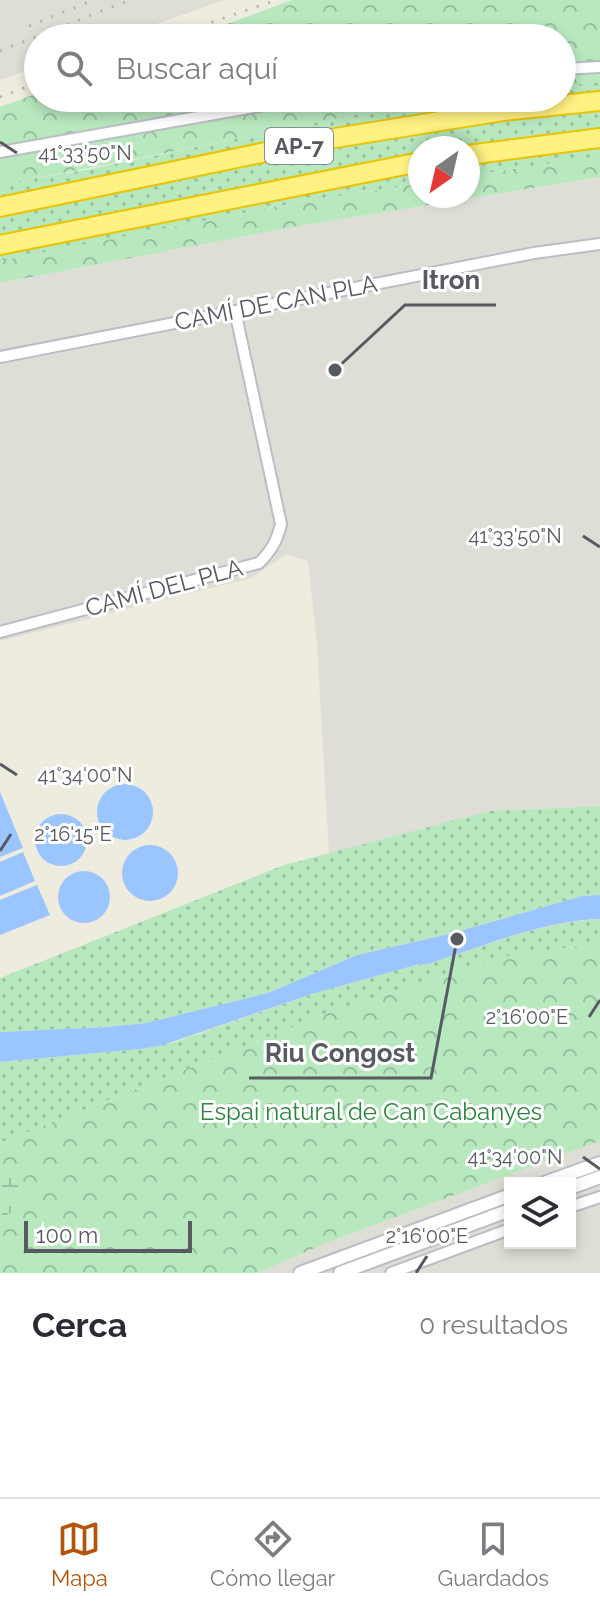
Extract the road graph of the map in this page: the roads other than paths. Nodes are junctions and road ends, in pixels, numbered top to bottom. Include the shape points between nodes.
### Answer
1 (600, 67) edge
2 (576, 68) edge
3 (600, 101) edge
4 (576, 103) edge
5 (226, 112) edge
6 (497, 112) edge
7 (600, 138) edge
8 (0, 152) edge
9 (480, 153) edge
10 (408, 164) edge
11 (0, 207) edge
12 (600, 244) edge
13 (0, 245) edge
14 (235, 311) junction
15 (0, 357) edge
16 (0, 632) edge
17 (600, 1163) edge
18 (561, 1177) edge
19 (600, 1177) edge
20 (576, 1186) edge
21 (504, 1197) edge
22 (600, 1197) edge
23 (576, 1205) edge
24 (504, 1212) edge
25 (504, 1231) edge
26 (300, 1273) edge
27 (340, 1273) edge
28 (391, 1273) edge

1 - 2 street
3 - 4 highway, AP-7
5 - 8 street
6 - 11 highway, AP-7 via 329,139
7 - 9 highway
10 - 13 highway, AP-7
12 - 14 street, CAMÍ DE CAN PLA
14 - 15 street, CAMÍ DE CAN PLA
14 - 16 street, CAMÍ DEL PLA via 281,524 270,552 259,563
17 - 18 street
19 - 20 street
21 - 26 street
22 - 23 street
24 - 27 street
25 - 28 street

